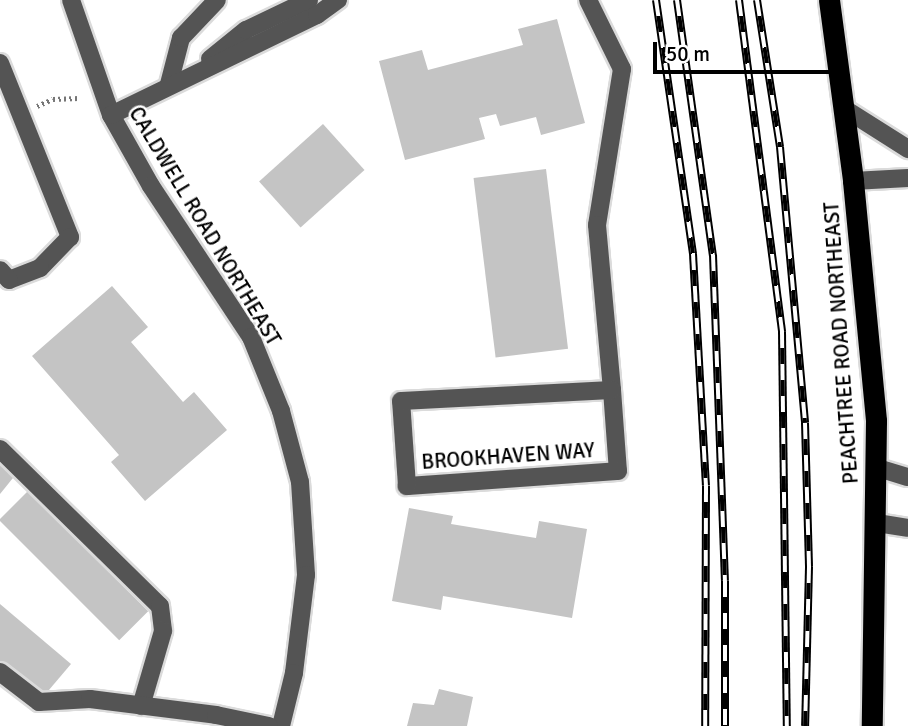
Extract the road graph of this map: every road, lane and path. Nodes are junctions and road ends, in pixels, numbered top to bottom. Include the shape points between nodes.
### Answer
1 (71, 0) edge
2 (217, 0) edge
3 (309, 0) edge
4 (338, 0) edge
5 (588, 0) edge
6 (829, 0) edge
7 (293, 11) edge
8 (0, 63) edge
9 (169, 84) junction
10 (79, 98) dead end
11 (845, 109) junction
12 (20, 112) junction
13 (111, 114) junction
14 (908, 149) edge
15 (908, 178) edge
16 (853, 181) junction
17 (0, 270) edge
18 (612, 390) junction
19 (0, 449) edge
20 (878, 468) junction
21 (908, 477) edge
22 (877, 523) junction
23 (908, 528) edge
24 (0, 672) edge
25 (141, 706) junction
26 (269, 726) edge
27 (281, 726) edge
28 (872, 726) edge

1 - 13 street, CALDWELL ROAD NORTHEAST
2 - 9 street via 181,38
3 - 7 street
4 - 7 street
5 - 18 street, BROOKHAVEN WAY via 622,69 597,225
6 - 11 highway, PEACHTREE ROAD NORTHEAST
7 - 9 street
8 - 12 street
9 - 13 street
10 - 12 path via 53,99
11 - 14 street
11 - 16 highway, PEACHTREE ROAD NORTHEAST
12 - 17 street via 70,237 40,268 9,280
13 - 27 street, CALDWELL ROAD NORTHEAST via 151,186 251,337 281,411 300,482 306,575 294,673
15 - 16 street
16 - 20 highway, PEACHTREE ROAD NORTHEAST
18 - 18 street, BROOKHAVEN WAY via 401,401 407,486 618,471
19 - 25 street via 160,606 163,631
20 - 21 street
20 - 22 highway, PEACHTREE ROAD NORTHEAST
22 - 23 street
22 - 28 highway, PEACHTREE ROAD NORTHEAST
24 - 25 street via 39,702 90,699
25 - 26 street

